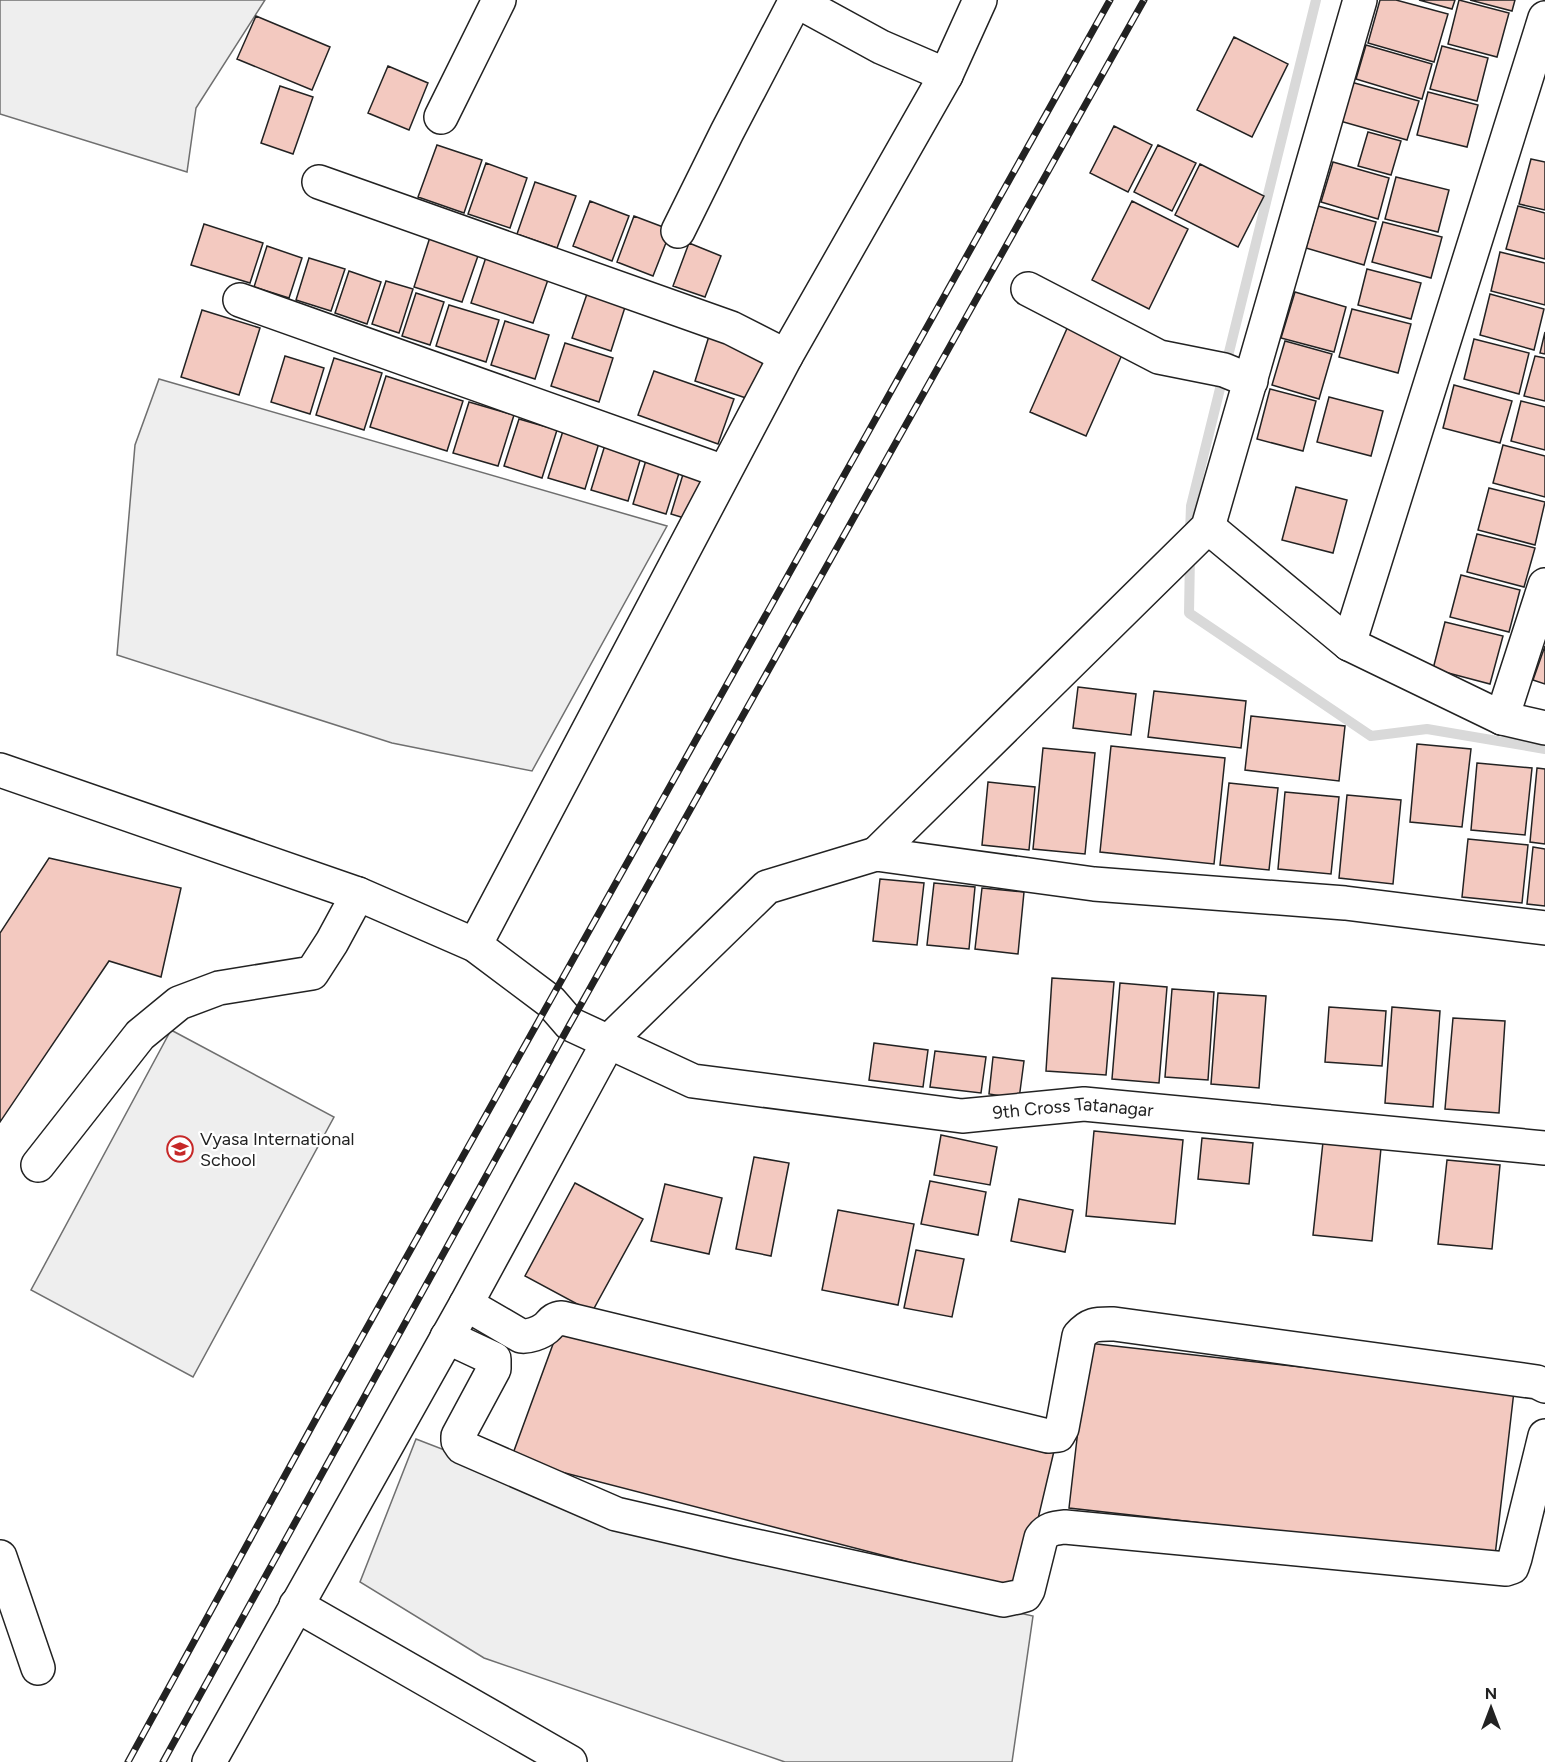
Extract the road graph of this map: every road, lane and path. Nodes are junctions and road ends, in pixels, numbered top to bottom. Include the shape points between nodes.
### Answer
1 (499, 0) edge
2 (795, 0) edge
3 (980, 0) edge
4 (1360, 0) edge
5 (1545, 18) edge
6 (946, 75) junction
7 (441, 117) dead end
8 (319, 182) dead end
9 (678, 231) dead end
10 (1028, 289) dead end
11 (240, 300) dead end
12 (786, 356) junction
13 (1251, 381) junction
14 (724, 472) junction
15 (1206, 530) junction
16 (1545, 585) edge
17 (1348, 644) junction
18 (1502, 718) junction
19 (1545, 728) edge
20 (0, 770) edge
21 (876, 854) junction
22 (358, 894) junction
23 (1545, 928) edge
24 (475, 945) junction
25 (609, 1041) junction
26 (1545, 1148) edge
27 (38, 1165) dead end
28 (466, 1304) junction
29 (447, 1338) junction
30 (1545, 1386) edge
31 (1545, 1436) edge
32 (0, 1557) edge
33 (296, 1605) junction
34 (38, 1668) dead end
35 (209, 1762) edge
36 (570, 1762) edge

1 - 7 street
2 - 6 street via 881,47
2 - 9 street
3 - 6 street
4 - 13 street
5 - 17 street
6 - 12 street
8 - 12 street via 731,328
10 - 13 street via 1159,357 1224,370
11 - 14 street
12 - 14 street
13 - 15 street
14 - 24 street
15 - 17 street
15 - 21 street
16 - 18 street
17 - 18 street
18 - 19 street
20 - 22 street, 9th Cross Tatanagar
21 - 23 street via 1094,884 1345,903
21 - 25 street via 767,887
22 - 24 street, 9th Cross Tatanagar
22 - 27 street via 312,973 219,988 179,1004 140,1035
24 - 25 street, 9th Cross Tatanagar via 550,1002 570,1024
25 - 26 street, 9th Cross Tatanagar via 693,1081 962,1116 1084,1104
25 - 28 street
28 - 29 street
28 - 30 street via 521,1336 545,1329 554,1319 562,1318 1048,1436 1058,1435 1062,1428 1079,1336 1096,1324
29 - 31 street via 494,1359 495,1363 458,1436 462,1447 616,1514 1004,1600 1025,1595 1041,1538 1052,1528 1065,1527 1500,1569 1512,1567
29 - 33 street
32 - 34 street
33 - 35 street
33 - 36 street

